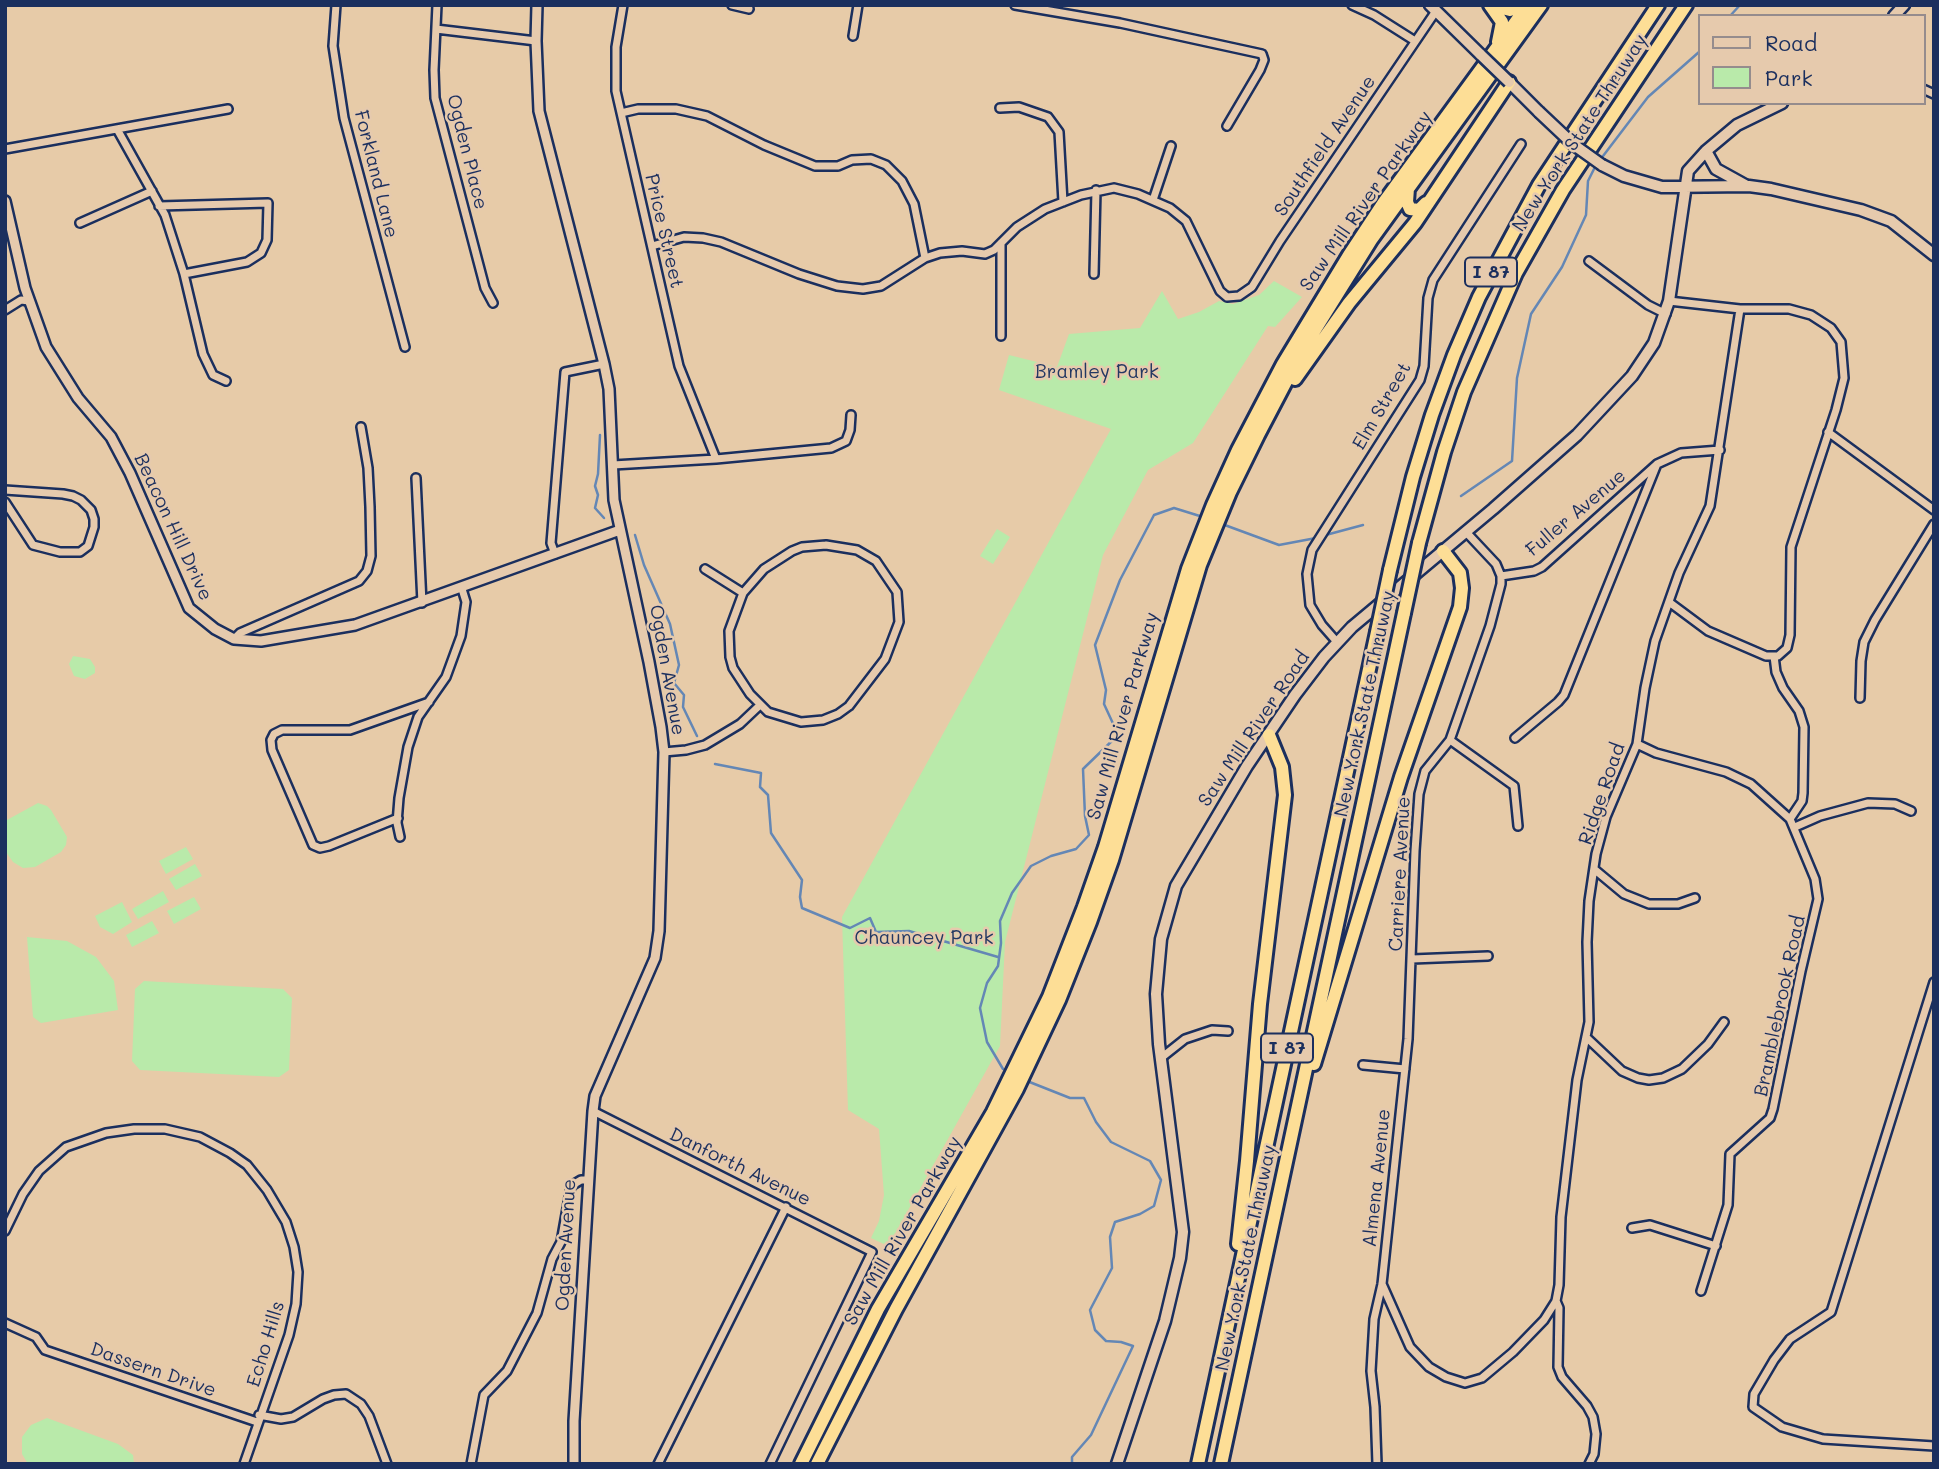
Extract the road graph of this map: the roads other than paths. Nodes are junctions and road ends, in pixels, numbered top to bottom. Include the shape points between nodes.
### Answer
1 (336, 5) edge
2 (437, 5) edge
3 (537, 5) edge
4 (623, 5) edge
5 (732, 5) edge
6 (858, 5) edge
7 (1015, 5) edge
8 (1352, 5) edge
9 (1447, 5) edge
10 (1490, 5) edge
11 (1519, 5) edge
12 (1528, 5) edge
13 (1541, 5) edge
14 (1658, 5) edge
15 (1686, 5) edge
16 (1433, 8) edge
17 (749, 9) dead end
18 (1053, 9) edge
19 (1448, 22) junction
20 (436, 29) junction
21 (853, 36) dead end
22 (536, 41) junction
23 (1415, 41) junction
24 (1487, 55) junction
25 (1506, 86) junction
26 (1778, 105) edge
27 (1000, 108) dead end
28 (228, 109) dead end
29 (621, 113) junction
30 (1227, 126) dead end
31 (117, 129) junction
32 (1521, 144) dead end
33 (1171, 146) dead end
34 (5, 149) edge
35 (1706, 151) junction
36 (1749, 186) junction
37 (1684, 187) junction
38 (1408, 188) junction
39 (1096, 190) junction
40 (152, 191) junction
41 (1433, 195) junction
42 (1153, 200) junction
43 (5, 201) edge
44 (1063, 202) junction
45 (159, 206) junction
46 (80, 223) dead end
47 (1001, 242) junction
48 (652, 246) junction
49 (1934, 255) edge
50 (925, 258) junction
51 (1589, 261) dead end
52 (184, 274) junction
53 (1094, 274) dead end
54 (29, 301) junction
55 (1669, 301) junction
56 (493, 303) dead end
57 (1740, 309) junction
58 (5, 310) edge
59 (1666, 314) junction
60 (1001, 336) dead end
61 (405, 347) dead end
62 (604, 364) junction
63 (226, 381) dead end
64 (851, 415) dead end
65 (361, 427) dead end
66 (1828, 432) junction
67 (1258, 435) junction
68 (1720, 450) junction
69 (716, 459) junction
70 (1657, 464) junction
71 (613, 465) junction
72 (416, 478) dead end
73 (5, 490) edge
74 (5, 502) edge
75 (1218, 507) junction
76 (1934, 510) edge
77 (1934, 524) edge
78 (620, 530) junction
79 (1466, 532) junction
80 (1443, 551) junction
81 (555, 554) junction
82 (705, 569) dead end
83 (1501, 576) junction
84 (462, 589) junction
85 (743, 593) junction
86 (1669, 602) junction
87 (422, 603) junction
88 (234, 639) junction
89 (1337, 642) junction
90 (1774, 656) junction
91 (1860, 698) dead end
92 (429, 702) junction
93 (760, 706) junction
94 (1269, 735) junction
95 (1515, 738) dead end
96 (1450, 740) junction
97 (1637, 744) junction
98 (664, 752) junction
99 (1911, 811) dead end
100 (398, 818) junction
101 (1790, 819) junction
102 (1518, 826) dead end
103 (1795, 827) junction
104 (400, 837) dead end
105 (1594, 869) junction
106 (1695, 898) dead end
107 (1488, 956) dead end
108 (1412, 959) junction
109 (1412, 981) joint
110 (1934, 982) edge
111 (1724, 1022) dead end
112 (1228, 1031) dead end
113 (1586, 1037) junction
114 (1161, 1058) junction
115 (1363, 1065) dead end
116 (1405, 1069) junction
117 (1012, 1087) junction
118 (593, 1111) junction
119 (1294, 1125) junction
120 (587, 1180) junction
121 (786, 1207) junction
122 (1632, 1228) dead end
123 (5, 1231) edge
124 (1716, 1246) junction
125 (1381, 1284) junction
126 (1700, 1291) dead end
127 (1556, 1301) junction
128 (1228, 1321) junction
129 (5, 1323) edge
130 (258, 1418) junction
131 (1934, 1446) edge
132 (661, 1461) edge
133 (244, 1464) edge
134 (387, 1464) edge
135 (471, 1464) edge
136 (574, 1464) edge
137 (770, 1464) edge
138 (801, 1464) edge
139 (817, 1464) edge
140 (1117, 1464) edge
141 (1198, 1464) edge
142 (1221, 1464) edge
143 (1377, 1464) edge
144 (1589, 1464) edge

1 - 61 street, Forkland Lane via 333,46 344,118
2 - 20 street, Ogden Place
3 - 22 street, Ogden Avenue
4 - 29 street, Price Street via 615,68
5 - 17 street
6 - 21 street
7 - 18 street
8 - 23 street
9 - 19 main road
10 - 11 highway via 1510,10
10 - 24 highway via 1503,26
12 - 24 highway, Saw Mill River Parkway
13 - 38 highway, Saw Mill River Parkway
14 - 128 highway, New York State Thruway / I 87, bridge via 1539,185 1479,297 1425,436 1390,570
15 - 119 highway, New York State Thruway / I 87, bridge via 1563,190 1516,274 1464,392 1419,543
16 - 19 main road
16 - 23 street, Southfield Avenue
18 - 30 street via 1262,54 1260,70
19 - 24 main road
20 - 22 street
20 - 56 street, Ogden Place via 435,98 485,288
22 - 62 street, Ogden Avenue via 538,111
23 - 42 street, Southfield Avenue via 1252,287 1240,296 1227,297 1220,291 1186,221
24 - 25 main road, bridge
24 - 75 highway, Saw Mill River Parkway via 1332,282 1267,392
25 - 37 main road, bridge via 1602,165 1650,184
25 - 41 highway
26 - 35 main road, Saw Mill River Road via 1737,125
27 - 44 street via 1019,107 1048,117 1059,132
28 - 31 street
29 - 48 street, Price Street
29 - 50 street via 676,108 707,116 815,166 871,159 883,163 901,181 914,204
31 - 34 street
31 - 40 street
32 - 89 street, Elm Street via 1433,280 1421,377 1310,554 1310,605
33 - 42 street
35 - 36 main road via 1716,169
35 - 37 main road, Saw Mill River Road via 1688,171
36 - 37 main road
36 - 49 main road via 1878,215
37 - 55 main road, Saw Mill River Road
38 - 41 highway via 1407,205 1413,211
38 - 67 highway, Saw Mill River Parkway via 1336,294
39 - 42 street via 1114,188
39 - 44 street
39 - 53 street
40 - 45 street
40 - 46 street
41 - 67 highway via 1331,327
43 - 54 street, Beacon Hill Drive
44 - 47 street via 1017,227
45 - 52 street
45 - 52 street via 268,203 267,240 261,253 247,262
47 - 50 street via 985,254 962,251
47 - 60 street
48 - 50 street via 684,237 703,238 799,274 863,289 881,286
48 - 69 street, Price Street via 679,366
51 - 59 street
52 - 63 street via 209,371
54 - 58 street via 21,300
54 - 88 street, Beacon Hill Drive via 56,366 111,437 130,473 189,608
55 - 57 street
55 - 59 main road, Saw Mill River Road
57 - 66 street via 1789,309 1811,315 1831,328 1841,342 1844,378
57 - 68 street, Ridge Road
59 - 79 main road, Saw Mill River Road via 1645,359 1623,387 1577,435
62 - 71 street, Ogden Avenue
62 - 81 street via 565,372 551,543
64 - 69 street via 846,441 831,448
65 - 88 street via 370,507 367,571 359,581
66 - 76 street
66 - 90 street via 1791,547 1787,648
67 - 75 highway, Saw Mill River Parkway
68 - 70 street, Fuller Avenue via 1681,453
68 - 86 street, Ridge Road via 1710,506
69 - 71 street
70 - 83 street, Fuller Avenue via 1542,568
70 - 95 street via 1564,695
71 - 78 street, Ogden Avenue
72 - 87 street
73 - 74 street via 63,494 81,500 94,519 88,546 80,552 60,552 33,545
75 - 117 highway, Saw Mill River Parkway via 1101,891 1074,964
77 - 91 street via 1864,642
78 - 81 street
78 - 98 street, Ogden Avenue
79 - 80 main road, Saw Mill River Road
79 - 83 street via 1496,564
80 - 89 main road, Saw Mill River Road
80 - 119 highway via 1460,573 1460,607 1404,767
81 - 84 street
82 - 85 street
83 - 96 street, Carriere Avenue via 1490,626
84 - 87 street
84 - 92 street via 466,602 461,636 446,677
85 - 93 street via 729,631 730,657 738,678
85 - 93 street via 781,556 802,547 826,545 848,547 871,557 899,597 899,622 889,650 863,692 844,711 823,720 801,722
86 - 90 street via 1708,631
86 - 97 street, Ridge Road via 1655,641
87 - 88 street via 355,625 261,641
89 - 94 main road, Saw Mill River Road
90 - 101 street via 1776,673 1804,727 1802,801
92 - 100 street via 418,717 408,747
92 - 100 street via 350,730 282,730 271,740 313,845 329,846
93 - 98 street via 705,745
94 - 114 main road, Saw Mill River Road via 1172,897 1158,965
94 - 128 highway via 1282,766 1285,795
96 - 102 street via 1514,786
96 - 108 street, Carriere Avenue via 1422,779
97 - 101 street, Bramblebrook Road via 1751,784
97 - 105 street, Ridge Road via 1606,817
98 - 118 street, Ogden Avenue via 655,958 599,1085
99 - 103 street via 1895,804 1868,803
100 - 104 street
101 - 103 street, Bramblebrook Road
103 - 124 street, Bramblebrook Road via 1815,879 1817,908 1773,1109 1770,1118 1730,1154 1728,1205
105 - 106 street via 1624,894 1649,904 1678,904
105 - 113 street, Ridge Road via 1587,942
107 - 108 street
108 - 109 street, Carriere Avenue
109 - 116 street, Almena Avenue
110 - 131 street via 1831,1312 1790,1339 1754,1394 1753,1408 1782,1427 1823,1439
111 - 113 street via 1697,1056 1663,1078 1638,1079 1622,1071
112 - 114 street via 1212,1030 1185,1039
113 - 127 street, Ridge Road via 1561,1217
114 - 140 main road, Saw Mill River Road via 1183,1232 1166,1321
115 - 116 street
116 - 125 street, Almena Avenue
117 - 138 highway, Saw Mill River Parkway via 867,1328
117 - 139 highway, Saw Mill River Parkway
118 - 120 street, Ogden Avenue
118 - 121 street, Danforth Avenue
119 - 142 highway, New York State Thruway / I 87
120 - 135 street via 571,1186 561,1242 537,1313 507,1371 484,1395
120 - 136 street, Ogden Avenue
121 - 132 street
121 - 137 street, Danforth Avenue via 872,1252
122 - 124 street via 1650,1225
123 - 130 street, Echo Hills via 39,1171 66,1147 106,1133 165,1129 201,1137 247,1165 286,1222 298,1272 289,1335
124 - 126 street
125 - 127 street via 1410,1347 1429,1367 1465,1383 1482,1378 1513,1352
125 - 143 street, Almena Avenue via 1371,1378
127 - 144 street, Ridge Road via 1558,1367 1593,1417 1595,1444
128 - 141 highway, New York State Thruway / I 87
129 - 130 street, Dassern Drive via 36,1337 45,1350
130 - 133 street
130 - 134 street via 293,1417 323,1399 346,1394 369,1416

